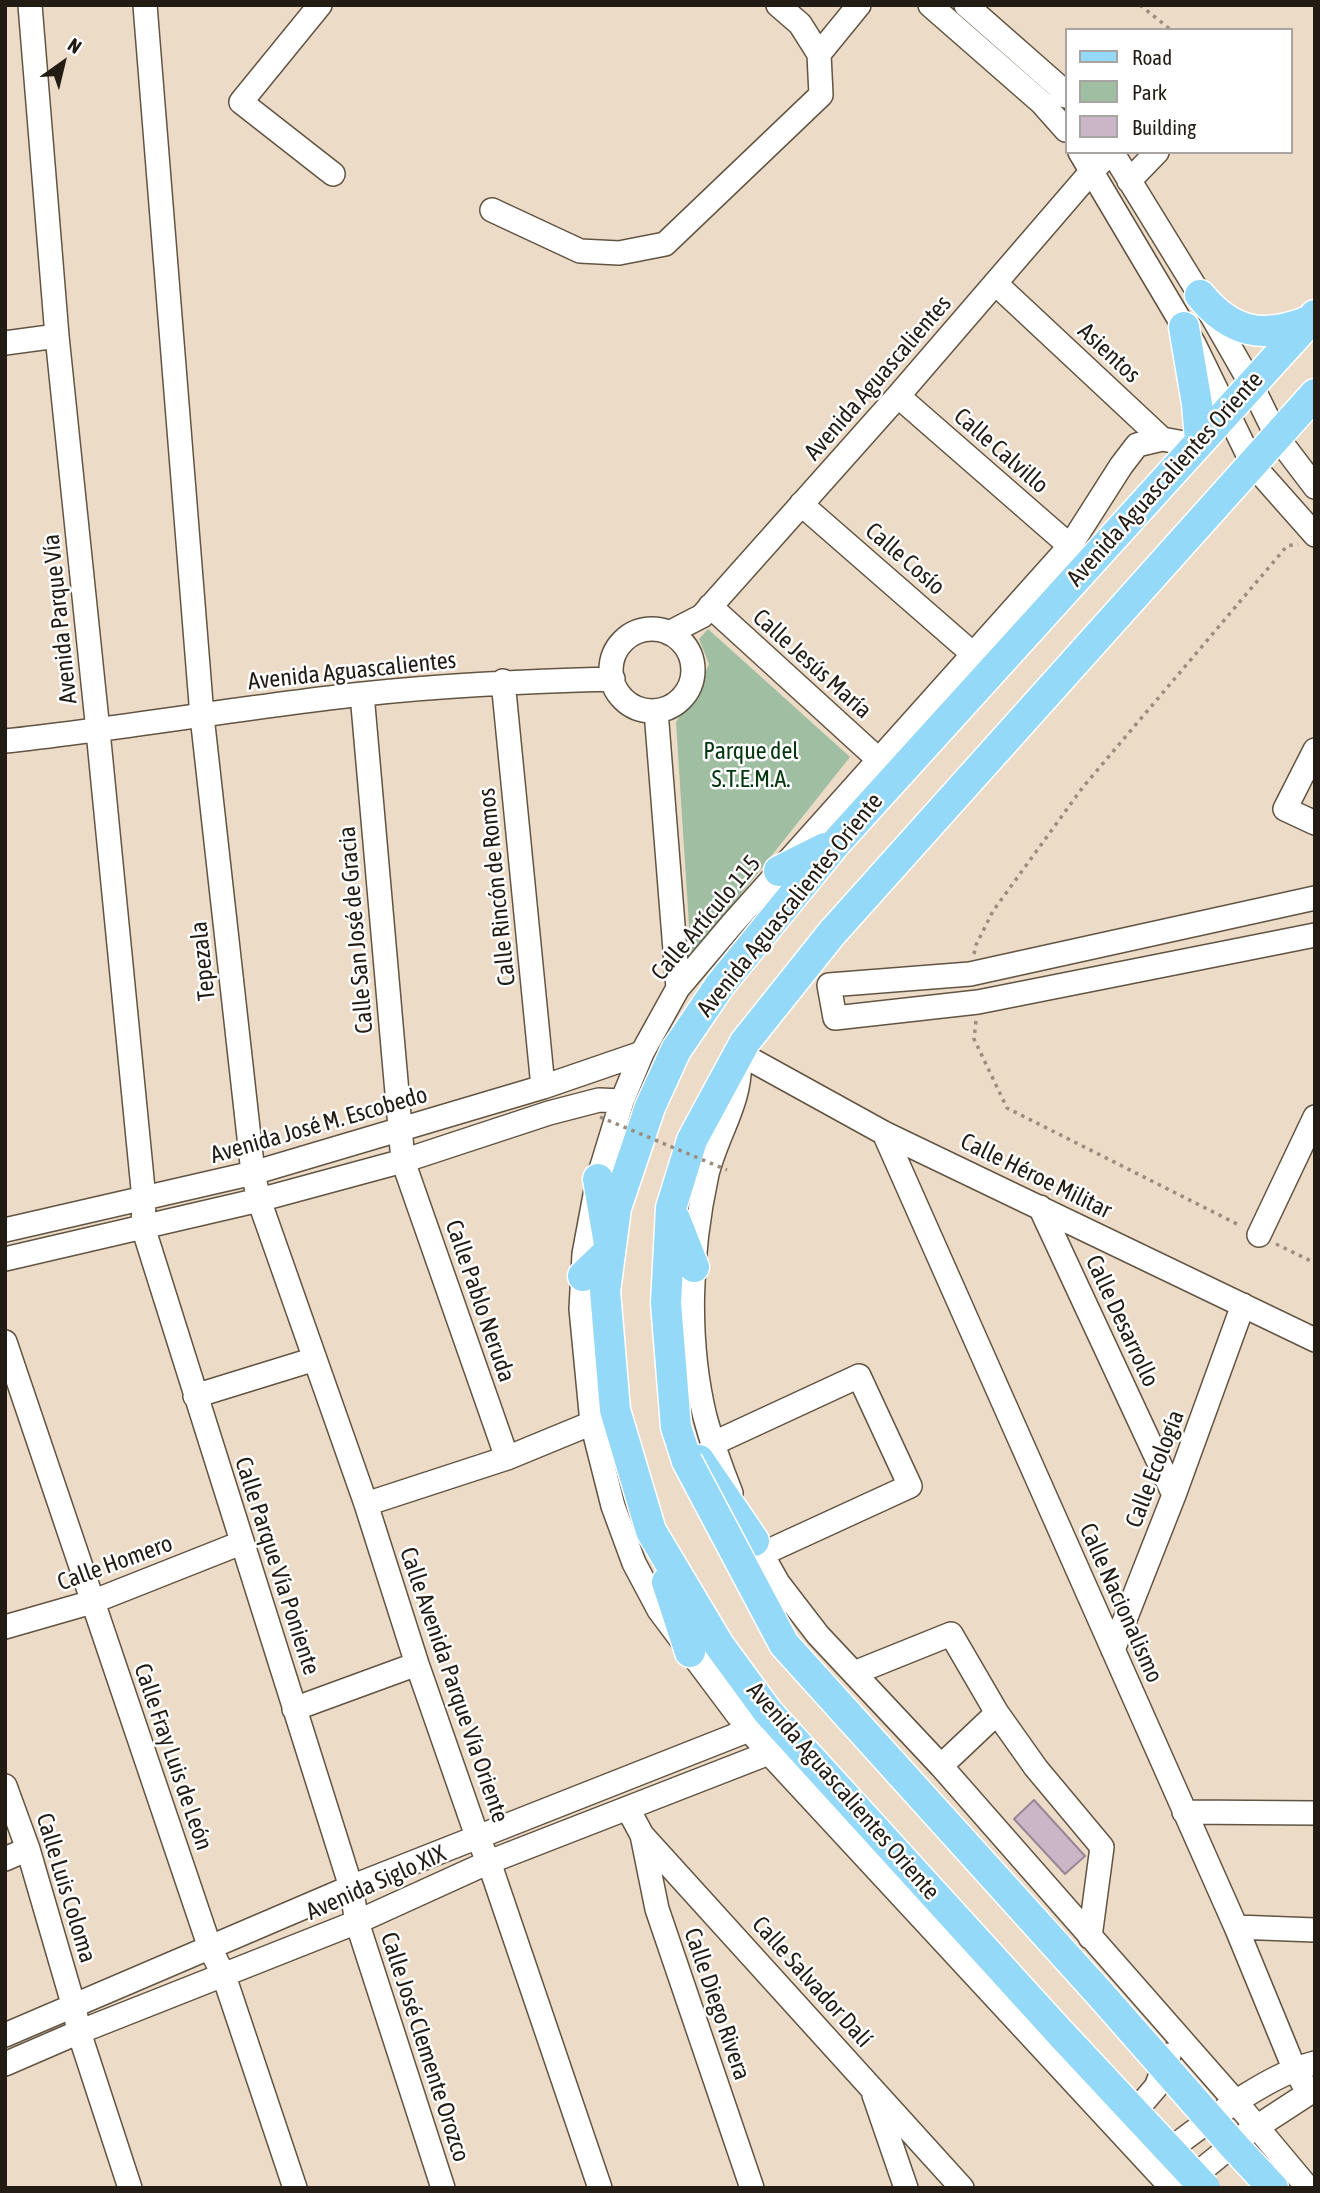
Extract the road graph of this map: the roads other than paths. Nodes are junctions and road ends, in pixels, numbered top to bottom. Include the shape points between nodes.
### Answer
1 (30, 5) edge
2 (145, 5) edge
3 (320, 5) edge
4 (778, 5) edge
5 (859, 5) edge
6 (930, 5) edge
7 (966, 5) edge
8 (819, 54) junction
9 (1064, 94) edge
10 (1064, 128) edge
11 (1107, 154) edge
12 (1113, 154) edge
13 (1155, 154) edge
14 (1086, 162) edge
15 (333, 174) dead end
16 (1129, 181) junction
17 (492, 209) dead end
18 (995, 283) junction
19 (1200, 295) junction
20 (1312, 318) edge
21 (1184, 327) junction
22 (57, 336) junction
23 (5, 343) edge
24 (1251, 384) junction
25 (1315, 394) edge
26 (898, 396) junction
27 (1227, 410) junction
28 (1277, 437) junction
29 (1162, 439) junction
30 (1198, 442) junction
31 (1253, 465) junction
32 (1315, 487) edge
33 (801, 504) junction
34 (1310, 539) edge
35 (1070, 546) junction
36 (706, 611) junction
37 (669, 633) junction
38 (974, 654) junction
39 (690, 655) junction
40 (612, 679) junction
41 (503, 681) junction
42 (362, 694) junction
43 (656, 710) junction
44 (202, 716) junction
45 (99, 731) junction
46 (5, 741) edge
47 (1315, 750) edge
48 (879, 760) junction
49 (1315, 822) edge
50 (835, 844) junction
51 (779, 871) junction
52 (1315, 898) edge
53 (1315, 935) edge
54 (970, 974) junction
55 (678, 988) junction
56 (978, 1002) junction
57 (642, 1053) junction
58 (739, 1053) junction
59 (543, 1087) junction
60 (622, 1101) junction
61 (1315, 1117) edge
62 (399, 1130) junction
63 (884, 1133) junction
64 (402, 1161) junction
65 (253, 1173) junction
66 (597, 1179) junction
67 (144, 1199) junction
68 (258, 1200) junction
69 (1040, 1207) junction
70 (671, 1208) junction
71 (143, 1227) junction
72 (5, 1230) edge
73 (1259, 1235) road end
74 (610, 1250) junction
75 (5, 1259) edge
76 (694, 1267) junction
77 (583, 1276) junction
78 (1243, 1305) junction
79 (1315, 1340) edge
80 (5, 1342) edge
81 (315, 1359) junction
82 (195, 1395) junction
83 (592, 1423) junction
84 (676, 1427) junction
85 (712, 1444) junction
86 (507, 1458) junction
87 (1174, 1494) junction
88 (366, 1504) junction
89 (651, 1531) junction
90 (242, 1543) junction
91 (758, 1548) junction
92 (92, 1601) junction
93 (5, 1627) edge
94 (1114, 1650) junction
95 (690, 1652) junction
96 (417, 1664) junction
97 (854, 1673) junction
98 (295, 1709) junction
99 (997, 1713) junction
100 (749, 1730) junction
101 (769, 1753) junction
102 (941, 1766) junction
103 (5, 1786) edge
104 (628, 1809) junction
105 (1184, 1812) junction
106 (1315, 1813) edge
107 (642, 1835) junction
108 (478, 1839) junction
109 (28, 1849) junction
110 (5, 1859) edge
111 (489, 1862) junction
112 (351, 1887) junction
113 (357, 1922) junction
114 (1236, 1927) junction
115 (1315, 1930) edge
116 (1090, 1937) junction
117 (210, 1948) junction
118 (224, 1976) junction
119 (74, 2007) junction
120 (1162, 2019) junction
121 (79, 2032) junction
122 (5, 2035) edge
123 (5, 2064) edge
124 (1305, 2066) edge
125 (871, 2085) junction
126 (1312, 2093) edge
127 (1236, 2102) junction
128 (1095, 2103) junction
129 (1257, 2126) junction
130 (1150, 2164) junction
131 (130, 2188) edge
132 (295, 2188) edge
133 (443, 2188) edge
134 (600, 2188) edge
135 (752, 2188) edge
136 (906, 2188) edge
137 (962, 2188) edge
138 (1172, 2188) edge
139 (1180, 2188) edge
140 (1205, 2188) edge
141 (1273, 2188) edge
142 (1308, 2188) edge

1 - 22 street, Avenida Parque Vía
2 - 44 street
3 - 15 street via 241,102
4 - 8 street via 800,24
5 - 8 street
6 - 10 street
7 - 9 street
8 - 17 street via 821,95 665,244 619,253 580,251
11 - 14 street, Avenida Aguascalientes
12 - 16 street
13 - 16 street
14 - 18 street, Avenida Aguascalientes
14 - 21 street
16 - 19 street
18 - 26 street, Avenida Aguascalientes
18 - 29 street, Asientos
19 - 20 main road via 1217,314 1253,330 1288,330
19 - 24 street
20 - 24 main road, Avenida Aguascalientes Oriente
21 - 27 street
21 - 30 main road via 1197,404
22 - 23 street
22 - 45 street, Avenida Parque Vía
24 - 27 main road, Avenida Aguascalientes Oriente
24 - 28 street
25 - 28 main road, Avenida Aguascalientes Oriente
26 - 33 street, Avenida Aguascalientes
26 - 35 street, Calle Calvillo
27 - 30 main road, Avenida Aguascalientes Oriente
27 - 31 street
28 - 31 main road, Avenida Aguascalientes Oriente
28 - 32 street
29 - 30 street
29 - 35 street, Calle Artículo 115 via 1137,445
30 - 50 main road, Avenida Aguascalientes Oriente
31 - 34 street
31 - 58 main road, Avenida Aguascalientes Oriente via 832,933
33 - 36 street, Avenida Aguascalientes
33 - 38 street, Calle Cosío
35 - 38 street, Calle Artículo 115
36 - 37 street, Avenida Aguascalientes
36 - 39 street, Avenida Aguascalientes
36 - 48 street, Calle Jesús María
37 - 39 street
37 - 40 street via 647,629 626,638 613,656
38 - 48 street, Calle Artículo 115
39 - 43 street via 692,680 687,691 668,708
40 - 41 street, Avenida Aguascalientes
40 - 43 street via 624,699 644,710
41 - 42 street, Avenida Aguascalientes
41 - 59 street, Calle Rincón de Romos
42 - 44 street, Avenida Aguascalientes
42 - 62 street, Calle San José de Gracia
43 - 55 street
44 - 45 street, Avenida Aguascalientes
44 - 65 street, Tepezala
45 - 46 street, Avenida Aguascalientes
45 - 67 street, Avenida Parque Vía
47 - 49 street via 1285,809
48 - 51 street, Calle Artículo 115
50 - 51 main road
50 - 74 main road, Avenida Aguascalientes Oriente via 720,985 676,1050 650,1107 615,1208
51 - 55 street, Calle Artículo 115
52 - 54 street
53 - 56 street
54 - 56 street
54 - 56 street via 829,985 835,1018
55 - 57 street, Calle Artículo 115
57 - 59 street, Avenida José M. Escobedo
57 - 60 street, Calle Artículo 115
58 - 63 street, Calle Héroe Militar
58 - 70 main road, Avenida Aguascalientes Oriente via 692,1140
58 - 76 street via 741,1073 733,1105 708,1169
59 - 62 street, Avenida José M. Escobedo
60 - 64 street via 599,1100 549,1113
60 - 66 street, Calle Artículo 115
61 - 73 street
62 - 64 street, Calle San José de Gracia
62 - 65 street, Avenida José M. Escobedo
63 - 69 street, Calle Héroe Militar
63 - 94 street, Calle Nacionalismo
64 - 68 street
64 - 86 street, Calle Pablo Neruda
65 - 67 street, Avenida José M. Escobedo
65 - 68 street, Tepezala
66 - 74 main road
66 - 77 street, Calle Artículo 115
67 - 71 street, Avenida Parque Vía
67 - 72 street, Avenida José M. Escobedo
68 - 71 street
68 - 81 street, Calle Avenida Parque Vía Oriente
69 - 78 street, Calle Héroe Militar
69 - 87 street, Calle Desarrollo
70 - 76 main road
70 - 84 main road, Avenida Aguascalientes Oriente via 666,1303
71 - 75 street
71 - 82 street, Calle Parque Vía Poniente
74 - 77 main road
74 - 89 main road, Avenida Aguascalientes Oriente via 605,1291 615,1410
76 - 85 street via 696,1366
77 - 83 street, Calle Artículo 115 via 581,1309
78 - 79 street, Calle Héroe Militar
78 - 87 street, Calle Ecología
80 - 92 street, Calle Fray Luis de León
81 - 82 street
81 - 88 street, Calle Avenida Parque Vía Oriente
82 - 90 street, Calle Parque Vía Poniente
83 - 86 street
83 - 95 street, Calle Artículo 115 via 613,1506 634,1563 659,1610
84 - 91 main road
84 - 141 main road, Avenida Aguascalientes Oriente, bridge via 687,1461 784,1644
85 - 91 street
85 - 91 street via 859,1376 910,1486
86 - 88 street
87 - 94 street, Calle Ecología
88 - 96 street, Calle Avenida Parque Vía Oriente
89 - 95 main road
89 - 140 main road, Avenida Aguascalientes Oriente, bridge via 719,1645 768,1712
90 - 92 street, Calle Homero
90 - 98 street, Calle Parque Vía Poniente
91 - 97 street via 810,1625
92 - 93 street, Calle Homero
92 - 117 street, Calle Fray Luis de León
94 - 105 street, Calle Nacionalismo
95 - 100 street, Calle Artículo 115
96 - 98 street
96 - 108 street, Calle Avenida Parque Vía Oriente
97 - 99 street via 951,1634
97 - 102 street
98 - 112 street, Calle Parque Vía Poniente
99 - 102 street
99 - 116 street via 1102,1847
100 - 101 street, Avenida Aguascalientes Oriente
100 - 108 street, Avenida Siglo XIX
101 - 104 street, Avenida Siglo XIX
101 - 128 street, Avenida Aguascalientes Oriente
102 - 116 street
103 - 109 street, Calle Luis Coloma
104 - 107 street, Calle Salvador Dalí
104 - 111 street, Avenida Siglo XIX
105 - 106 street
105 - 114 street, Calle Nacionalismo
107 - 125 street, Calle Salvador Dalí
107 - 135 street, Calle Diego Rivera via 657,1909
108 - 111 street, Calle Avenida Parque Vía Oriente
108 - 112 street, Avenida Siglo XIX
109 - 110 street
109 - 119 street, Calle Luis Coloma
111 - 113 street, Avenida Siglo XIX
111 - 134 street, Calle Avenida Parque Vía Oriente
112 - 113 street, Calle Parque Vía Poniente
112 - 117 street, Avenida Siglo XIX
113 - 118 street, Avenida Siglo XIX
113 - 133 street, Calle José Clemente Orozco
114 - 115 street
114 - 124 street, Calle Nacionalismo
116 - 120 street
117 - 118 street, Calle Fray Luis de León
117 - 119 street, Avenida Siglo XIX
118 - 121 street, Avenida Siglo XIX
118 - 132 street, Calle Fray Luis de León
119 - 121 street, Calle Luis Coloma
119 - 122 street, Avenida Siglo XIX
120 - 127 street
120 - 128 street via 1169,2056 1157,2087 1143,2101 1111,2111
121 - 123 street, Avenida Siglo XIX
121 - 131 street, Calle Luis Coloma
124 - 126 street, Calle Nacionalismo
124 - 127 street
125 - 136 street
125 - 137 street, Calle Salvador Dalí
126 - 129 street
127 - 129 street
127 - 130 street
128 - 130 street, Avenida Aguascalientes Oriente
129 - 139 street
129 - 142 street
130 - 138 street, Avenida Aguascalientes Oriente

